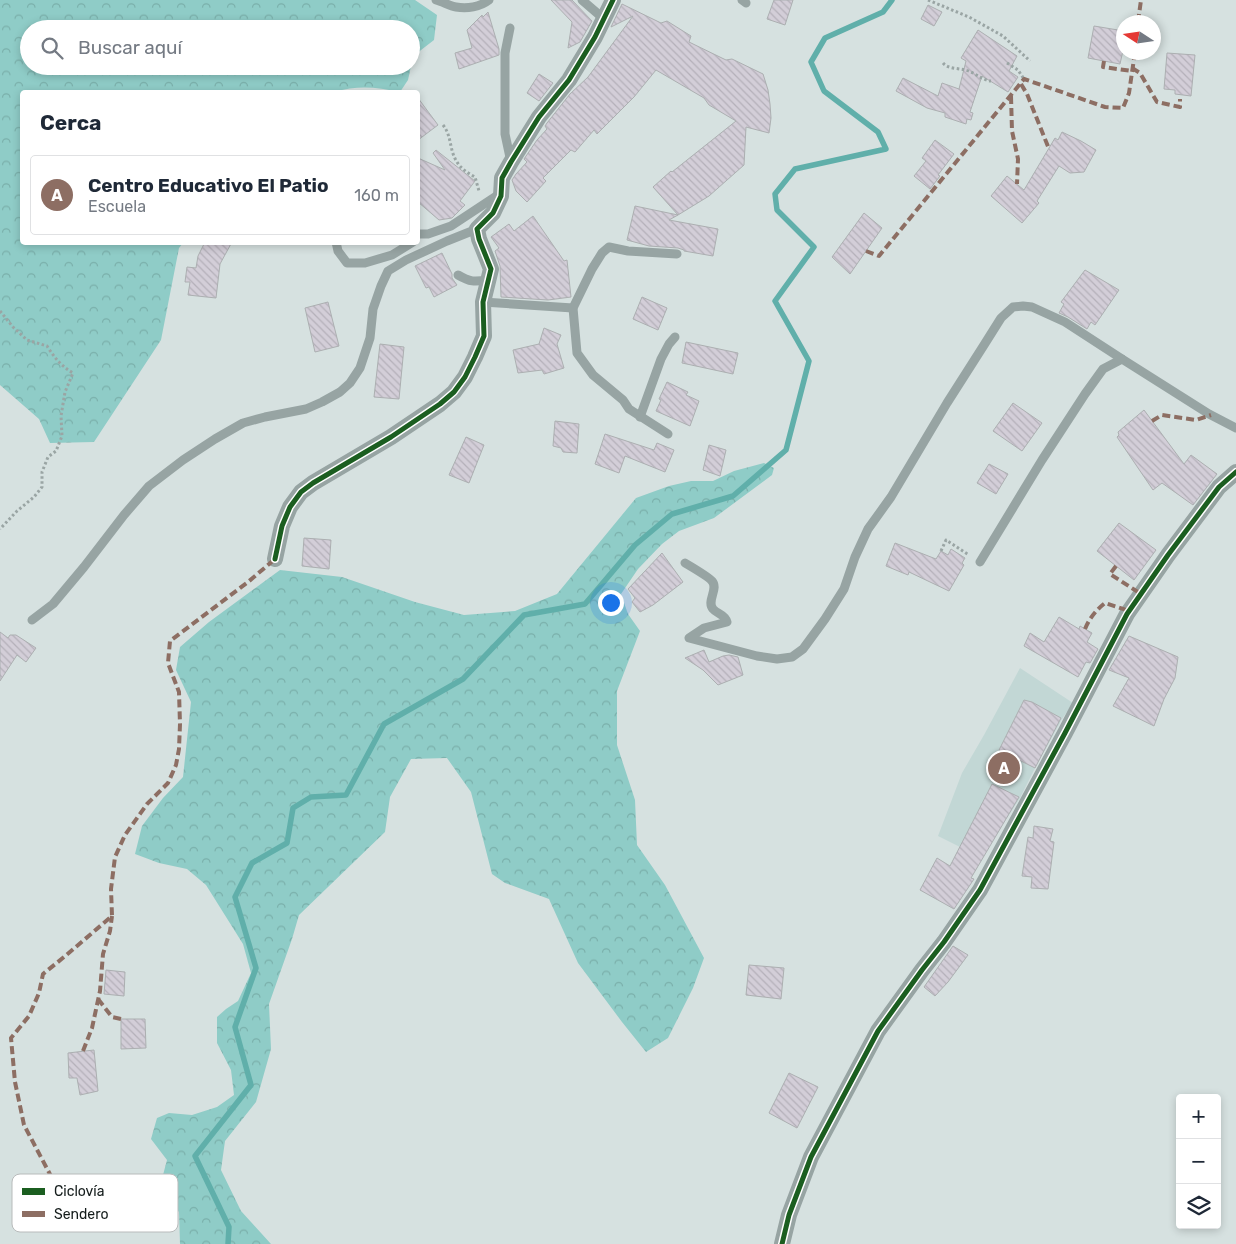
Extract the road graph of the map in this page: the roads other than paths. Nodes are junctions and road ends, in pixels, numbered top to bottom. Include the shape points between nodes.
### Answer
1 (436, 0) edge
2 (489, 0) edge
3 (582, 0) edge
4 (613, 0) edge
5 (604, 19) junction
6 (510, 28) dead end
7 (511, 162) junction
8 (501, 193) junction
9 (477, 229) junction
10 (420, 234) edge
11 (428, 234) junction
12 (420, 239) edge
13 (337, 245) edge
14 (408, 245) edge
15 (677, 254) dead end
16 (458, 275) dead end
17 (488, 280) junction
18 (483, 302) junction
19 (574, 308) junction
20 (675, 337) dead end
21 (1122, 359) junction
22 (640, 417) junction
23 (1236, 428) edge
24 (668, 434) dead end
25 (1236, 472) edge
26 (275, 559) dead end
27 (980, 562) road end
28 (684, 563) dead end
29 (32, 620) dead end
30 (782, 1244) edge

1 - 2 lane via 456,7 473,7
3 - 5 lane
4 - 5 street
5 - 7 street via 569,80 539,116
6 - 7 lane via 505,53 505,134
7 - 8 street via 502,178
8 - 9 street via 493,214
8 - 11 lane via 451,226
9 - 17 street via 491,269
9 - 29 lane via 388,271 373,309 370,338 360,368 340,392 306,409 243,423 183,460 149,486 53,604
10 - 11 lane
11 - 12 lane
13 - 14 lane via 347,263 365,263 392,255
15 - 19 lane via 609,247 592,269
16 - 17 lane via 473,282
17 - 18 street
18 - 19 lane
18 - 26 street via 484,336 476,358 454,392 391,437 301,492 282,526
19 - 22 lane via 577,353 593,375
20 - 22 lane via 661,359
21 - 23 lane
21 - 27 lane via 1103,369 1085,394
21 - 28 lane via 1065,322 1032,307 1013,307 984,345 868,529 844,590 803,649 792,657 757,656 689,638 704,628 727,622 713,609 712,581
22 - 24 lane
25 - 30 street via 1219,487 1127,614 980,890 878,1031 811,1157 788,1215

